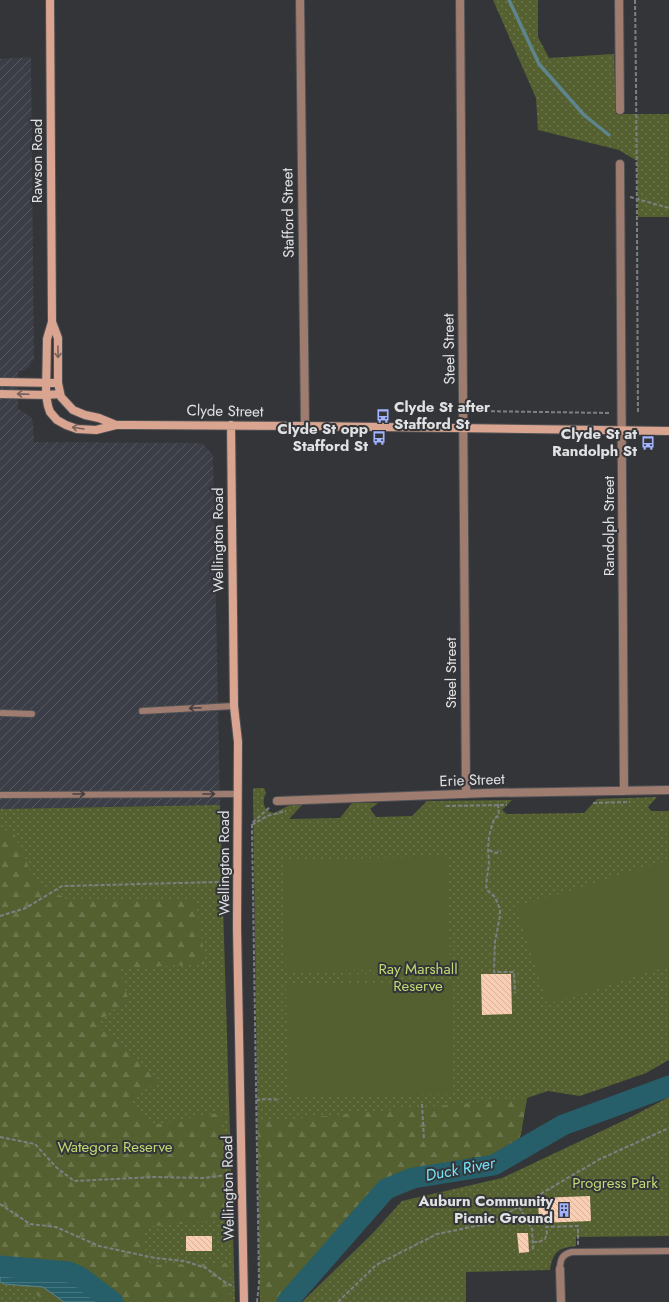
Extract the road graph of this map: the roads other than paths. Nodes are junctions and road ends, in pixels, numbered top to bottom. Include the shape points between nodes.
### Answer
1 (50, 0) edge
2 (300, 0) edge
3 (460, 0) edge
4 (619, 0) edge
5 (620, 110) dead end
6 (620, 164) dead end
7 (52, 322) junction
8 (0, 382) edge
9 (46, 383) junction
10 (58, 383) junction
11 (0, 394) edge
12 (60, 394) junction
13 (46, 395) junction
14 (116, 425) junction
15 (231, 425) junction
16 (305, 426) junction
17 (464, 428) junction
18 (623, 431) junction
19 (669, 431) edge
20 (234, 706) junction
21 (142, 711) dead end
22 (2, 713) dead end
23 (32, 714) dead end
24 (669, 790) edge
25 (624, 791) junction
26 (238, 794) junction
27 (466, 794) junction
28 (0, 795) edge
29 (277, 801) road end
30 (669, 1251) edge
31 (560, 1270) joint
32 (244, 1302) edge
33 (561, 1302) edge

1 - 7 main road, Rawson Road
2 - 16 street, Stafford Street
3 - 17 street, Steel Street
4 - 5 street
6 - 18 street, Randolph Street
7 - 9 main road, Rawson Road via 47,339
7 -> 10 main road, Rawson Road via 58,338
8 - 9 main road
9 - 10 main road
9 - 13 main road, Rawson Road
10 - 12 main road, Rawson Road
13 -> 11 main road
12 - 13 main road
12 - 14 main road, Clyde Street via 73,410
14 -> 13 main road, Clyde Street via 96,430 66,426 50,412
14 - 15 main road, Clyde Street
15 - 16 main road, Clyde Street
15 - 20 main road, Wellington Road
16 - 17 main road, Clyde Street
17 - 18 main road, Clyde Street
17 - 27 street, Steel Street
18 - 19 main road, Clyde Street
18 - 25 street, Randolph Street
20 -> 21 lane
20 - 26 main road, Wellington Road via 238,742
22 - 23 lane
24 - 25 street, Erie Street
25 - 27 street, Erie Street
28 -> 26 lane
26 - 32 main road, Wellington Road via 237,927
27 - 29 street, Erie Street
30 - 31 lane via 572,1252 561,1259
31 - 33 street

